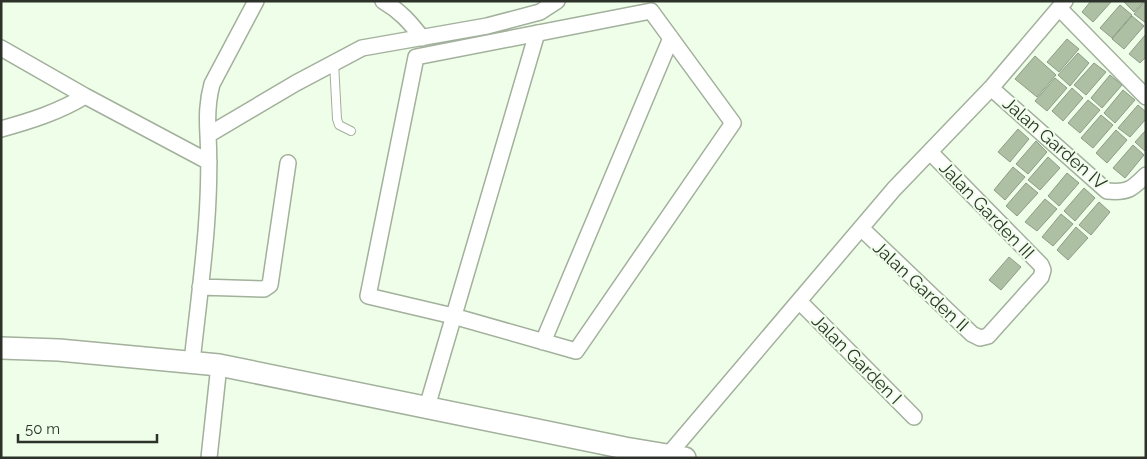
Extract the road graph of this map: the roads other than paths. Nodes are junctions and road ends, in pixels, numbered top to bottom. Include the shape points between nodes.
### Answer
1 (256, 1) edge
2 (557, 1) edge
3 (393, 3) edge
4 (1062, 5) edge
5 (537, 33) junction
6 (422, 38) junction
7 (671, 38) junction
8 (1, 48) edge
9 (334, 62) junction
10 (991, 88) junction
11 (85, 96) junction
12 (1146, 97) edge
13 (1, 129) edge
14 (351, 131) dead end
15 (208, 135) junction
16 (930, 152) junction
17 (210, 162) junction
18 (288, 163) dead end
19 (1146, 175) edge
20 (861, 228) junction
21 (1043, 270) joint
22 (200, 287) junction
23 (799, 301) junction
24 (453, 316) junction
25 (543, 342) junction
26 (2, 344) edge
27 (192, 362) junction
28 (219, 365) junction
29 (426, 407) junction
30 (914, 417) dead end
31 (677, 456) edge
32 (209, 458) edge

1 - 15 street via 212,84 206,114
2 - 6 street via 524,17
3 - 6 street
4 - 10 street
4 - 12 street
5 - 7 street via 651,11
5 - 24 street
5 - 24 street via 416,57 368,296
6 - 9 street via 362,48
7 - 25 street
7 - 25 street via 733,123 576,351
8 - 11 street
9 - 14 lane via 337,119
9 - 15 street
10 - 16 street
10 - 19 street, Jalan Garden IV via 1107,191 1130,190
11 - 13 street via 70,106 37,119
11 - 17 street
15 - 17 street
16 - 20 street
16 - 21 street, Jalan Garden III
17 - 22 street
18 - 22 street via 270,286 264,289
20 - 21 street, Jalan Garden II via 980,338 988,336
20 - 23 street
22 - 27 street
23 - 30 street, Jalan Garden I
23 - 31 street
24 - 25 street
24 - 29 street
26 - 27 street
27 - 28 street
28 - 29 street
28 - 32 street
29 - 31 street

